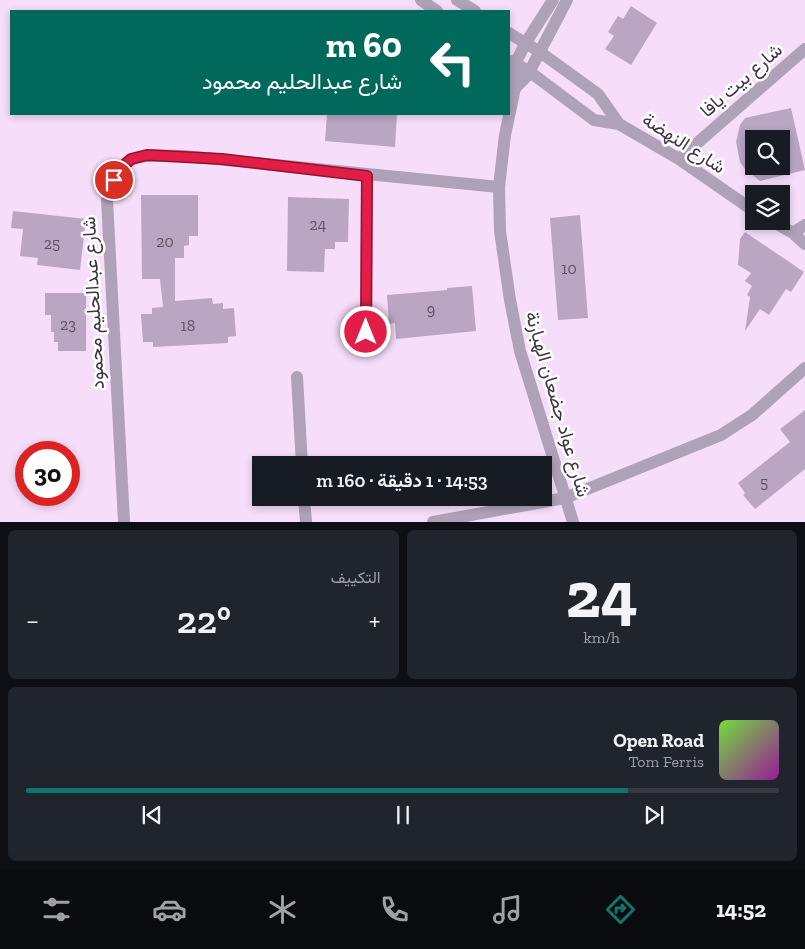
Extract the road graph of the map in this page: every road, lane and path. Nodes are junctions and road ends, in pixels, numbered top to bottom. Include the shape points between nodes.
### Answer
1 (421, 0) edge
2 (457, 0) edge
3 (553, 0) edge
4 (567, 0) edge
5 (436, 10) edge
6 (473, 10) edge
7 (510, 34) edge
8 (525, 44) junction
9 (805, 49) edge
10 (540, 52) junction
11 (512, 62) edge
12 (530, 72) junction
13 (515, 88) junction
14 (510, 113) edge
15 (510, 115) edge
16 (619, 124) junction
17 (679, 159) junction
18 (367, 176) junction
19 (499, 187) junction
20 (745, 205) edge
21 (805, 225) edge
22 (788, 230) edge
23 (793, 233) junction
24 (805, 244) edge
25 (366, 332) dead end
26 (805, 368) edge
27 (297, 377) dead end
28 (301, 456) edge
29 (565, 498) junction
30 (305, 506) edge
31 (124, 522) edge
32 (306, 522) edge
33 (433, 522) edge
34 (573, 522) edge

1 - 5 street
2 - 6 street
3 - 8 street, شارع عواد جضعان الهبارنة
4 - 10 street
7 - 8 street, شارع النهضة
8 - 10 street, شارع النهضة
8 - 11 street, شارع عواد جضعان الهبارنة
9 - 17 street, شارع بيت يافا
10 - 12 street
10 - 16 street, شارع النهضة via 598,94
11 - 12 street, شارع النهضة
11 - 13 street, شارع عواد جضعان الهبارنة
12 - 13 street
12 - 16 street, شارع النهضة via 594,120
13 - 14 street, شارع عواد جضعان الهبارنة
15 - 19 street, شارع عواد جضعان الهبارنة
16 - 17 street, شارع النهضة
17 - 20 street, شارع النهضة
18 - 19 street, شارع عبدالحليم محمود
18 - 25 street
18 - 31 street, شارع عبدالحليم محمود via 184,156 139,156 120,169 107,200
19 - 29 street, شارع عواد جضعان الهبارنة via 500,231 514,323
21 - 23 street
22 - 23 street
23 - 24 street
26 - 29 street via 752,415 721,435
27 - 28 street
29 - 33 street
29 - 34 street, شارع عواد جضعان الهبارنة
30 - 32 street

